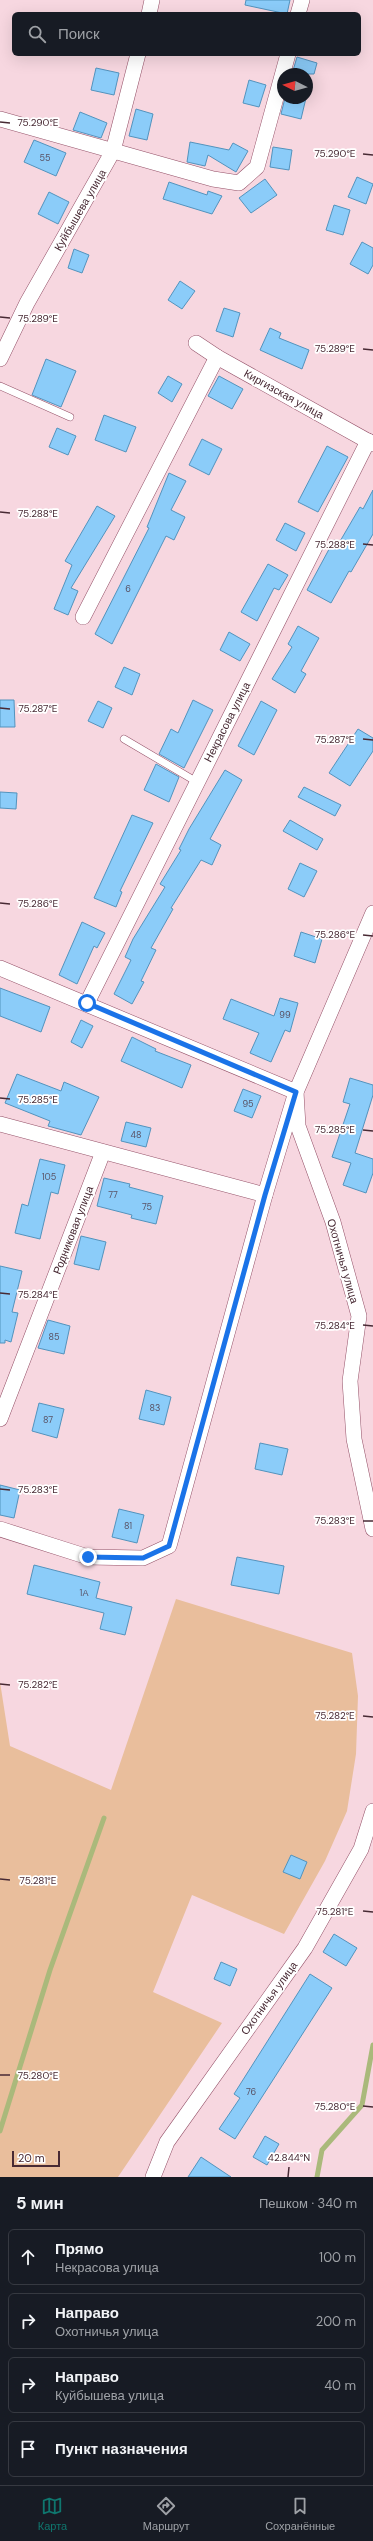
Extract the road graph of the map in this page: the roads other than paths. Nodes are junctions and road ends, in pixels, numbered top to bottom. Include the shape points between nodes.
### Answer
1 (152, 0) edge
2 (302, 0) edge
3 (149, 12) edge
4 (299, 12) edge
5 (138, 56) edge
6 (287, 56) edge
7 (0, 119) edge
8 (114, 151) junction
9 (196, 343) dead end
10 (217, 357) junction
11 (0, 358) edge
12 (0, 386) edge
13 (70, 417) dead end
14 (371, 443) edge
15 (83, 617) dead end
16 (124, 739) dead end
17 (197, 782) junction
18 (373, 913) edge
19 (0, 968) edge
20 (87, 1003) junction
21 (296, 1092) junction
22 (0, 1124) edge
23 (103, 1152) junction
24 (265, 1195) junction
25 (366, 1316) edge
26 (0, 1419) edge
27 (0, 1528) edge
28 (373, 1529) edge
29 (373, 1811) edge
30 (153, 2177) edge

1 - 3 street
2 - 4 street
5 - 8 street, Куйбышева улица
6 - 8 street via 258,167 239,183 213,179
7 - 8 street
8 - 11 street, Куйбышева улица via 27,303
9 - 10 street, Киргизская улица
10 - 14 street, Киргизская улица
10 - 15 street
12 - 13 lane
14 - 17 street, Некрасова улица
16 - 17 lane
17 - 20 street, Некрасова улица
18 - 21 street, Охотничья улица
19 - 20 street
20 - 21 street
21 - 24 street, Охотничья улица
21 - 25 street, Охотничья улица via 298,1126
22 - 23 street
23 - 24 street
23 - 26 street, Родниковая улица
24 - 27 street, Охотничья улица via 169,1546 143,1558 88,1557
25 - 28 street, Охотничья улица via 350,1381 354,1439
29 - 30 street, Охотничья улица via 361,1849 305,1948 167,2142

